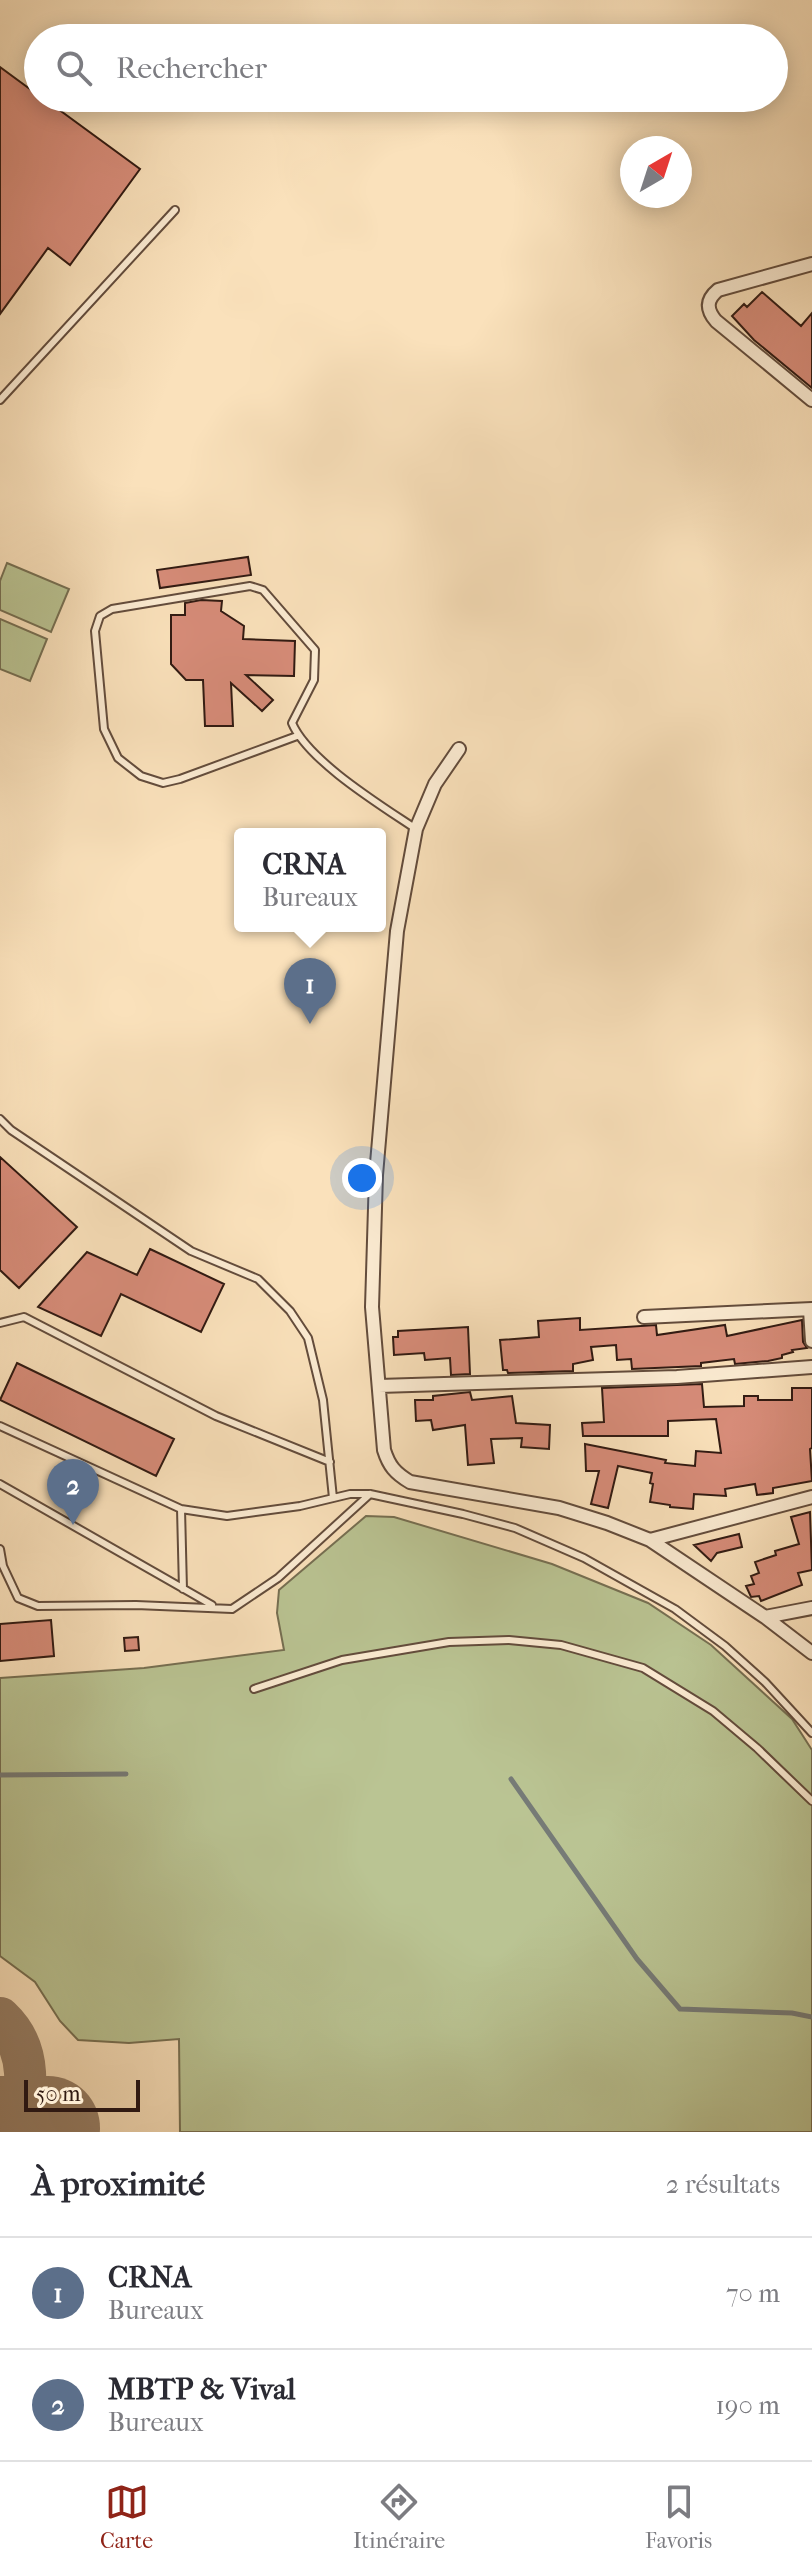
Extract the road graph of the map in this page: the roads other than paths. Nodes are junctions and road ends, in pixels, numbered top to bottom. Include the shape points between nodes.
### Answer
1 (175, 210) dead end
2 (811, 265) edge
3 (0, 400) edge
4 (812, 400) edge
5 (297, 736) junction
6 (459, 749) dead end
7 (416, 829) junction
8 (0, 1119) edge
9 (811, 1310) edge
10 (644, 1317) dead end
11 (0, 1323) edge
12 (812, 1341) edge
13 (812, 1367) edge
14 (379, 1386) junction
15 (0, 1426) edge
16 (330, 1462) junction
17 (0, 1484) edge
18 (370, 1494) junction
19 (812, 1497) edge
20 (333, 1498) junction
21 (181, 1509) junction
22 (650, 1540) junction
23 (0, 1549) edge
24 (183, 1589) junction
25 (215, 1607) junction
26 (812, 1608) edge
27 (765, 1617) junction
28 (812, 1653) edge
29 (254, 1689) dead end
30 (812, 1733) edge
31 (812, 1801) edge

1 - 3 lane
2 - 4 street via 718,290 709,300 709,312
5 - 5 lane via 180,779 163,783 141,776 118,758 104,729 95,631 100,616 112,609 250,586 263,590 315,650 314,680 292,723
5 - 7 lane via 353,787
6 - 7 street via 435,784
7 - 14 street via 397,931 376,1175 372,1307
8 - 16 lane via 191,1251 258,1279 290,1311 308,1338
9 - 10 street
9 - 12 street
11 - 16 lane via 24,1317 216,1416
13 - 14 street via 677,1377
14 - 22 street via 384,1450 395,1473 410,1482 559,1508
15 - 21 lane
16 - 20 lane
17 - 24 lane
18 - 20 lane
18 - 25 lane via 278,1578 232,1609
18 - 30 lane via 515,1528 584,1558 675,1609 725,1646
19 - 22 street
20 - 21 lane via 227,1516
21 - 24 lane
22 - 27 street
23 - 25 lane via 18,1598 38,1606
24 - 25 lane
26 - 27 street
27 - 28 street
29 - 31 lane via 342,1660 449,1642 561,1645 643,1668 713,1711

